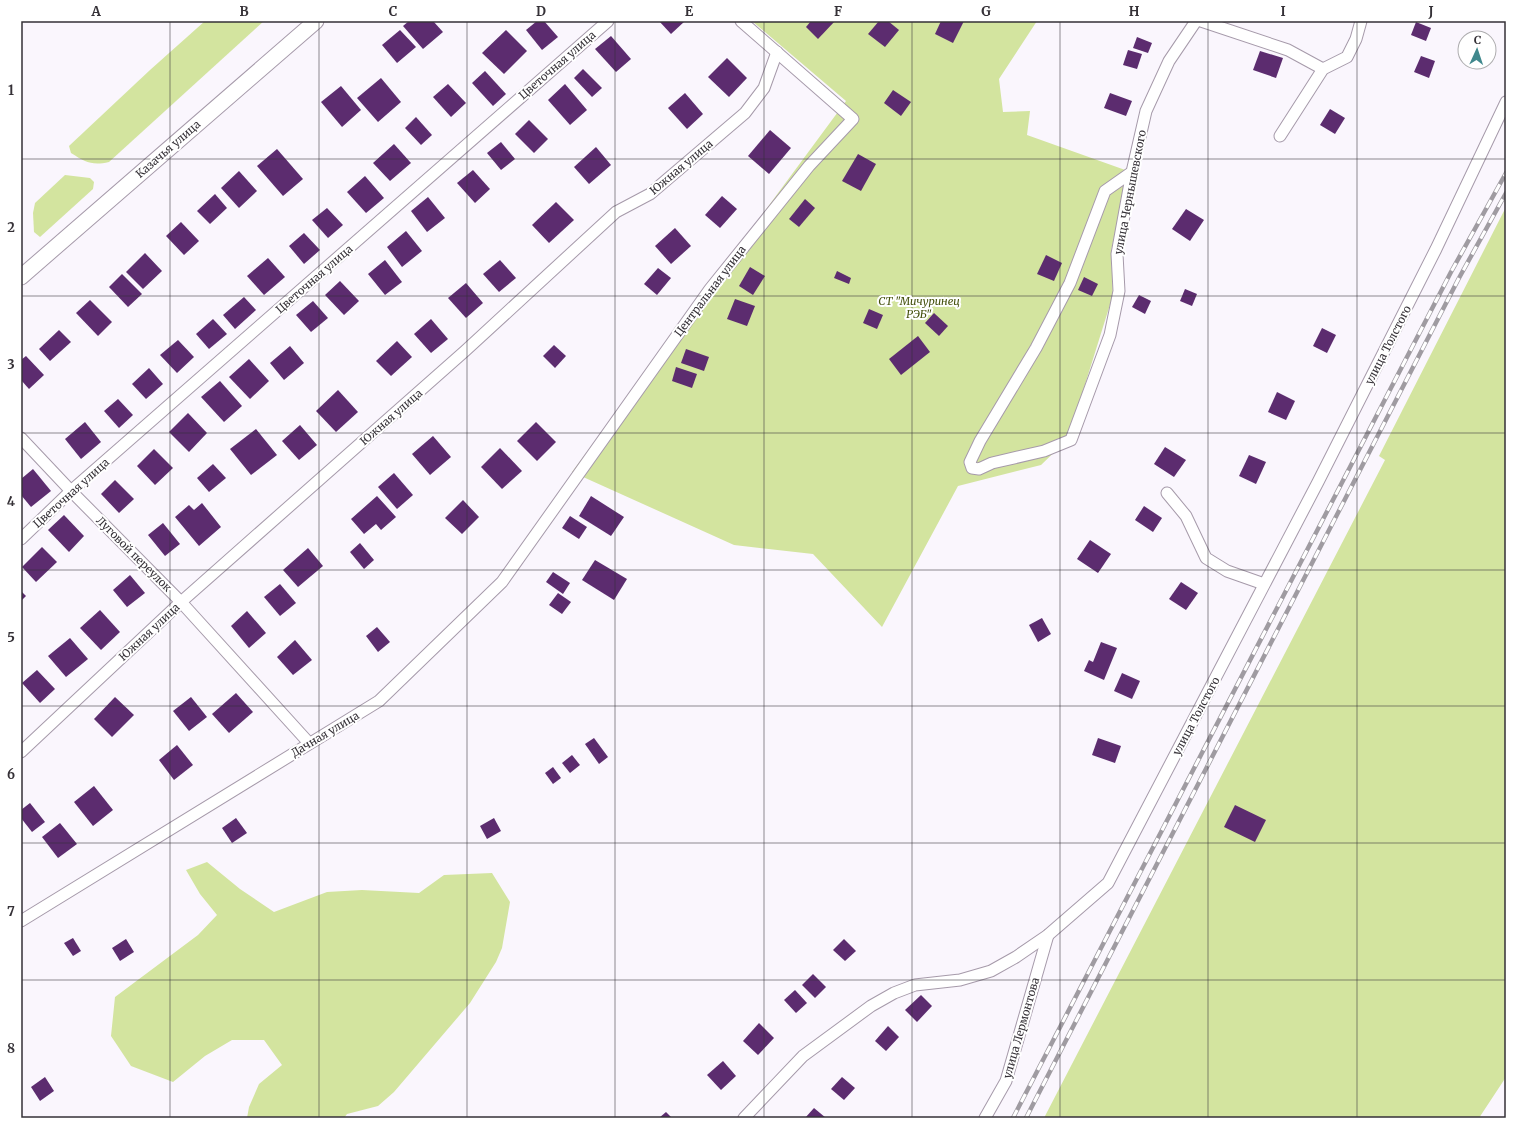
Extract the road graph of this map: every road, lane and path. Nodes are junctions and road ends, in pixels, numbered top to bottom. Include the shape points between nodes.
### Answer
1 (316, 21) edge
2 (608, 21) edge
3 (741, 21) edge
4 (1196, 21) edge
5 (1202, 21) edge
6 (1361, 21) edge
7 (777, 52) junction
8 (1323, 69) junction
9 (1506, 102) edge
10 (1280, 136) dead end
11 (1132, 172) junction
12 (21, 277) edge
13 (21, 438) edge
14 (573, 482) joint
15 (71, 491) junction
16 (1166, 492) dead end
17 (21, 538) edge
18 (1264, 584) junction
19 (181, 602) junction
20 (309, 743) junction
21 (21, 752) edge
22 (21, 921) edge
23 (1048, 934) junction
24 (744, 1118) edge
25 (985, 1118) edge

1 - 12 main road, Казачья улица
2 - 15 street, Цветочная улица
3 - 7 street
4 - 11 street, улица Чернышевского via 1170,61 1146,111
5 - 8 street via 1288,50
6 - 8 street via 1347,57
7 - 14 street, Центральная улица via 853,119 809,166 710,289
7 - 19 street, Южная улица via 764,88 745,113 650,194 616,212 465,351
8 - 10 street
9 - 18 street, улица Толстого via 1429,263
11 - 11 street, улица Чернышевского via 1117,254 1119,291 1110,335 1072,440 1044,452 992,463 979,469 972,468 970,462 980,441 1036,348 1070,282 1104,191
13 - 15 street, Луговой переулок
14 - 20 street, Дачная улица via 502,582 379,701
15 - 17 street, Цветочная улица
15 - 19 street, Луговой переулок
16 - 18 street via 1186,516 1206,558 1227,571
18 - 23 street, улица Толстого via 1108,883
19 - 20 street, Луговой переулок
19 - 21 street, Южная улица
20 - 22 street, Дачная улица
23 - 24 street, улица Толстого via 991,971 960,980 915,985 871,1006 803,1056
23 - 25 street, улица Лермонтова via 1006,1081

